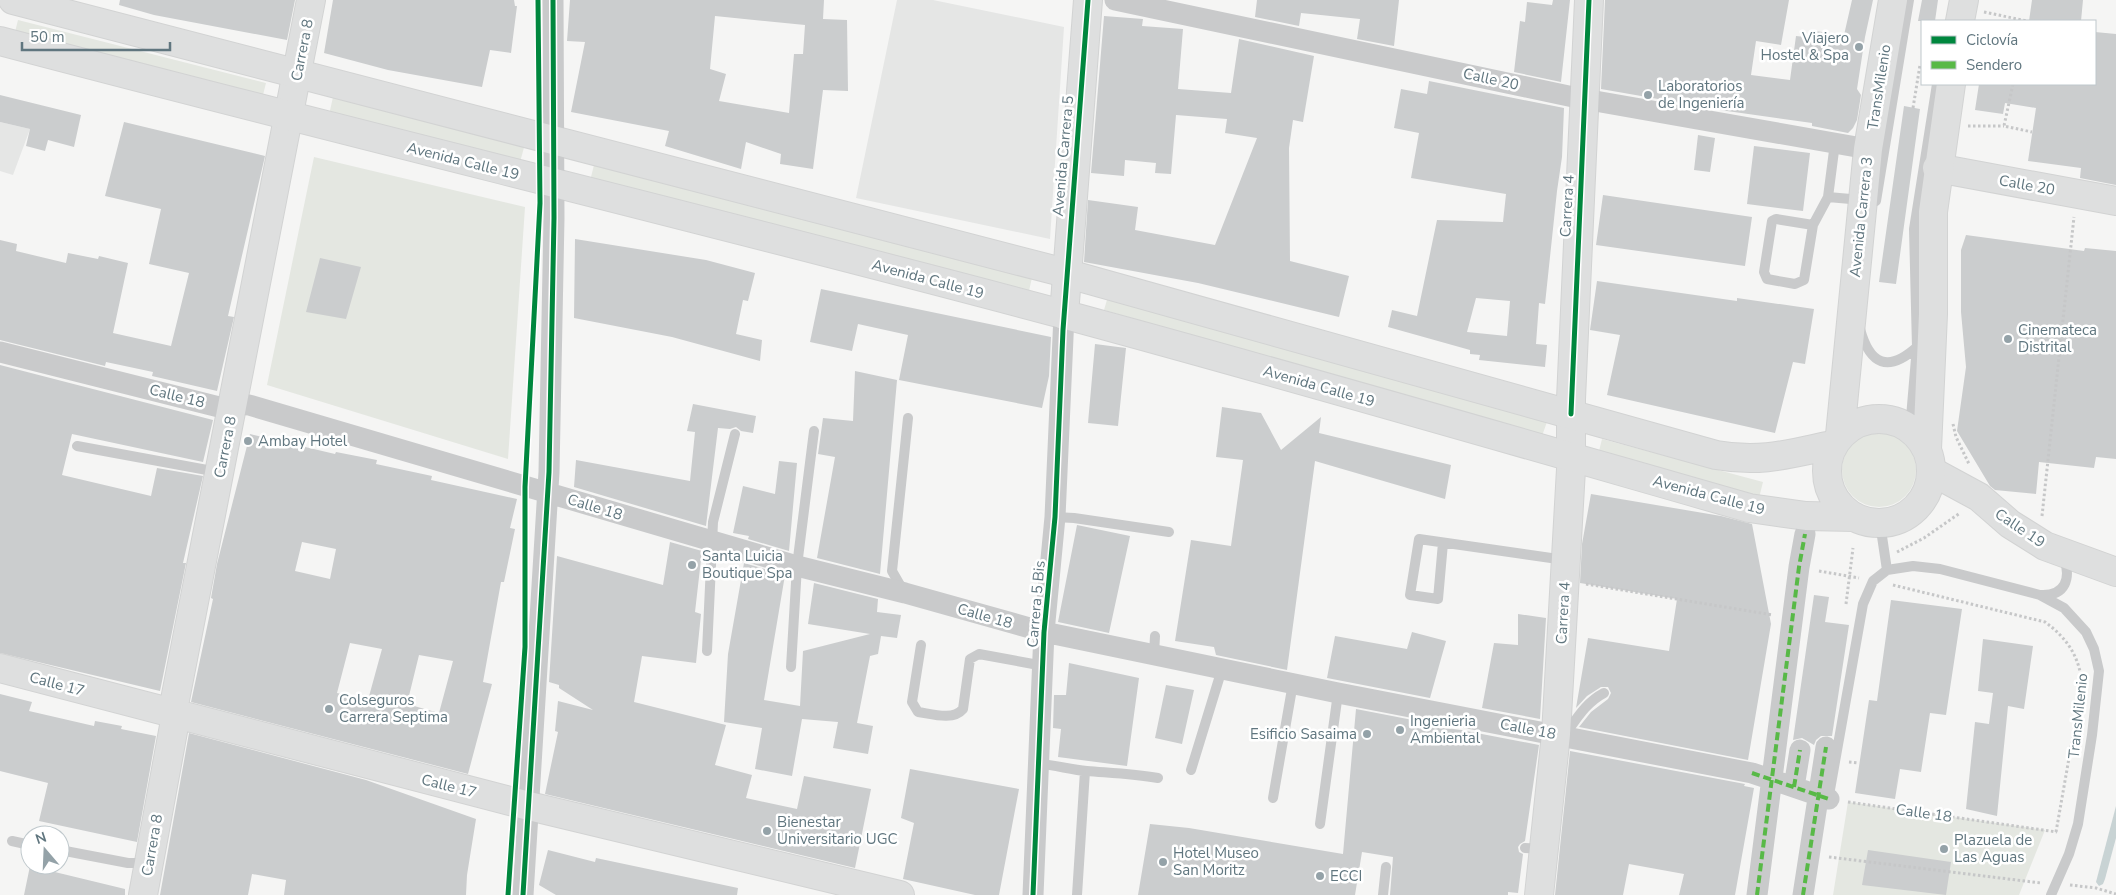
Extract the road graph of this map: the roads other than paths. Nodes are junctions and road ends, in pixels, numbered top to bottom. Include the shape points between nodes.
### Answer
1 (13, 0) edge
2 (311, 0) edge
3 (553, 0) edge
4 (1088, 0) edge
5 (1115, 0) edge
6 (1589, 0) edge
7 (1893, 0) edge
8 (1909, 0) edge
9 (0, 41) edge
10 (297, 75) junction
11 (1937, 85) edge
12 (1951, 85) edge
13 (1584, 99) junction
14 (289, 117) junction
15 (554, 141) junction
16 (1835, 143) junction
17 (1868, 149) junction
18 (1937, 168) junction
19 (554, 183) junction
20 (1828, 197) junction
21 (2116, 202) edge
22 (1869, 207) junction
23 (1813, 225) junction
24 (1867, 271) dead end
25 (1067, 273) junction
26 (1064, 314) junction
27 (1859, 328) junction
28 (1917, 347) junction
29 (0, 352) edge
30 (234, 404) junction
31 (1571, 414) junction
32 (908, 418) dead end
33 (814, 431) dead end
34 (735, 434) dead end
35 (1840, 436) junction
36 (76, 446) dead end
37 (1923, 450) junction
38 (1571, 457) junction
39 (220, 472) junction
40 (548, 492) junction
41 (1055, 517) junction
42 (1867, 520) junction
43 (1169, 532) dead end
44 (1805, 534) dead end
45 (711, 540) junction
46 (1443, 543) junction
47 (2058, 552) junction
48 (1566, 560) junction
49 (797, 566) junction
50 (1887, 570) junction
51 (2116, 572) edge
52 (905, 593) junction
53 (2040, 595) junction
54 (1044, 632) junction
55 (921, 645) dead end
56 (707, 651) dead end
57 (1044, 666) junction
58 (0, 668) edge
59 (791, 668) dead end
60 (1222, 669) junction
61 (1293, 683) junction
62 (1338, 693) junction
63 (1604, 693) dead end
64 (176, 715) junction
65 (1560, 735) junction
66 (1826, 747) dead end
67 (1800, 750) dead end
68 (1040, 764) junction
69 (1191, 770) dead end
70 (1085, 771) junction
71 (1762, 776) junction
72 (1158, 778) dead end
73 (1794, 788) junction
74 (1273, 798) dead end
75 (1824, 798) junction
76 (529, 806) junction
77 (1320, 824) dead end
78 (12, 841) dead end
79 (20, 843) edge
80 (70, 852) edge
81 (1386, 867) dead end
82 (149, 877) edge
83 (524, 895) edge
84 (900, 895) edge
85 (1033, 895) edge
86 (1077, 895) edge
87 (1383, 895) edge
88 (1539, 895) edge
89 (1757, 895) edge
90 (1803, 895) edge
91 (1812, 895) edge
92 (2051, 895) edge

1 - 10 main road
2 - 10 main road, Carrera 8
3 - 15 street
4 - 25 main road, Avenida Carrera 5
5 - 13 street, Calle 20
6 - 13 main road, Carrera 4
7 - 17 main road, Avenida Carrera 3
8 - 22 lane, TransMilenio
9 - 14 main road, Avenida Calle 19
10 - 14 main road, Carrera 8
10 - 15 main road
11 - 28 lane via 1914,229
12 - 18 main road
13 - 16 street, Calle 20
13 - 31 main road, Carrera 4
14 - 19 main road, Avenida Calle 19
14 - 30 main road, Carrera 8
15 - 19 street
15 - 25 main road
16 - 17 street, Calle 20
16 - 20 lane
17 - 22 main road, Avenida Carrera 3
18 - 21 main road, Calle 20
18 - 37 main road via 1932,235 1933,314
19 - 26 main road, Avenida Calle 19
19 - 40 street
20 - 22 lane
20 - 23 lane
22 - 35 main road, Avenida Carrera 3
23 - 23 lane via 1772,221 1764,272 1767,279 1795,284 1804,280
24 - 27 lane
25 - 26 main road, Avenida Carrera 5
25 - 31 main road
26 - 38 main road, Avenida Calle 19
26 - 41 street, Carrera 5 Bis
27 - 28 lane via 1869,354 1884,362 1896,362
27 - 35 lane
28 - 37 lane
29 - 30 street, Calle 18 via 223,408
30 - 39 main road, Carrera 8
30 - 40 street, Calle 18 via 249,405
31 - 35 main road via 1716,456 1737,459 1775,458
31 - 38 main road, Carrera 4
32 - 52 lane via 892,571
33 - 49 lane
34 - 45 lane
35 - 37 main road via 1862,421 1896,421
35 - 42 main road via 1826,466 1828,484 1835,500 1847,512
36 - 39 lane
37 - 42 main road via 1926,494 1916,507 1896,520
37 - 47 main road, Calle 19 via 2010,524
38 - 42 main road, Avenida Calle 19 via 1749,508
38 - 48 main road, Carrera 4
39 - 64 main road, Carrera 8 via 174,705
40 - 45 street, Calle 18
40 - 76 street
41 - 43 lane
41 - 54 street, Carrera 5 Bis
42 - 50 lane via 1885,557
44 - 71 street
45 - 49 street, Calle 18
45 - 56 lane via 713,556
46 - 46 lane via 1438,599 1410,596 1419,539
46 - 48 lane
47 - 51 main road, Calle 19
47 - 53 lane via 2064,557 2069,572 2067,581 2056,593
48 - 65 main road, Carrera 4
49 - 52 street, Calle 18
49 - 59 lane
50 - 53 lane, TransMilenio via 1913,566 1940,569
50 - 75 lane, TransMilenio via 1873,581 1863,604
52 - 54 street, Calle 18
53 - 92 lane, TransMilenio via 2064,608 2086,632 2099,671 2075,835
54 - 57 street, Carrera 5 Bis
54 - 60 street, Calle 18 via 1154,645
55 - 57 lane via 912,702 918,712 959,714 963,709 970,659 979,654
57 - 68 street, Carrera 5 Bis
58 - 64 main road, Calle 17
60 - 61 street, Calle 18
60 - 69 lane
61 - 62 street, Calle 18
61 - 74 lane
62 - 65 street, Calle 18
62 - 77 lane
63 - 65 lane via 1586,705
64 - 76 main road, Calle 17
64 - 82 main road, Carrera 8
65 - 71 street, Calle 18
65 - 88 main road, Carrera 4 via 1534,848
66 - 75 street
67 - 73 street
68 - 70 lane
68 - 85 street, Carrera 5 Bis
70 - 72 lane
70 - 86 lane
71 - 73 street, Calle 18
71 - 89 street
73 - 75 street, Calle 18
75 - 90 street
75 - 91 lane, TransMilenio
76 - 83 street
76 - 84 main road, Calle 17
78 - 79 lane
80 - 82 lane via 128,863
81 - 87 lane

